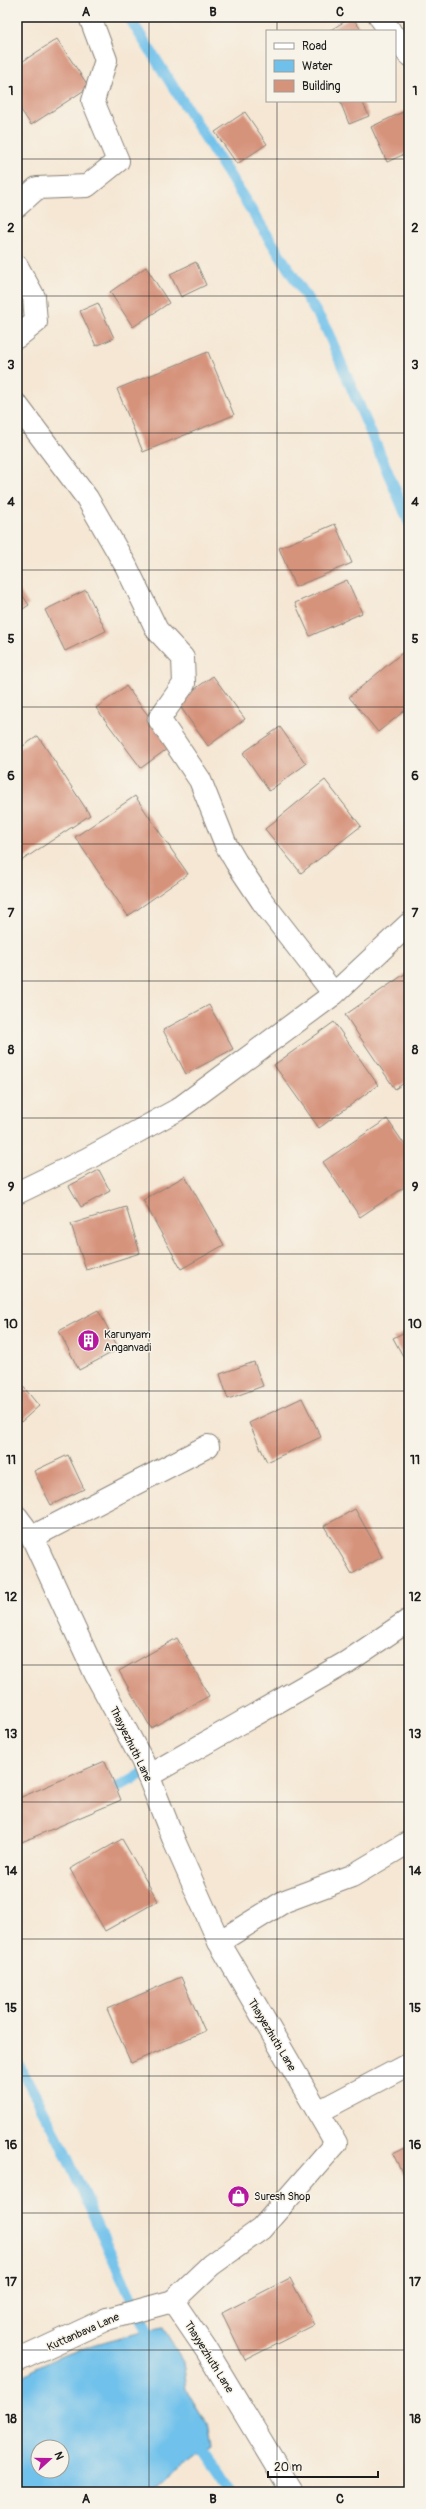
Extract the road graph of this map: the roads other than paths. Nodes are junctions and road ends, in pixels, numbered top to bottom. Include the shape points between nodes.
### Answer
1 (90, 17) edge
2 (380, 17) edge
3 (389, 30) edge
4 (396, 38) edge
5 (409, 56) edge
6 (17, 206) edge
7 (17, 266) edge
8 (17, 337) edge
9 (17, 405) edge
10 (409, 924) edge
11 (334, 994) junction
12 (17, 1193) edge
13 (208, 1446) dead end
14 (17, 1517) edge
15 (32, 1537) junction
16 (409, 1620) edge
17 (145, 1770) junction
18 (409, 1842) edge
19 (219, 1942) junction
20 (409, 2064) edge
21 (318, 2112) junction
22 (173, 2301) junction
23 (17, 2361) edge
24 (292, 2492) edge

1 - 6 street via 106,60 92,101 118,161 88,186 37,188
2 - 3 street
4 - 5 street
7 - 8 street via 34,297 36,322
9 - 11 street via 87,498 126,566 158,630 183,658 184,684 159,719 200,780 226,845 236,862 262,901
10 - 11 street
11 - 12 street via 177,1110 87,1159
13 - 15 street
14 - 15 street, Thayyezhuth Lane
15 - 17 street, Thayyezhuth Lane via 95,1674
16 - 17 street via 347,1662
17 - 19 street, Thayyezhuth Lane
18 - 19 street via 352,1876 285,1901
19 - 21 street, Thayyezhuth Lane
20 - 21 street
21 - 22 street, Thayyezhuth Lane via 336,2143 261,2229 211,2265
22 - 23 street, Kuttanbava Lane via 107,2319
22 - 24 street, Thayyezhuth Lane via 207,2351

